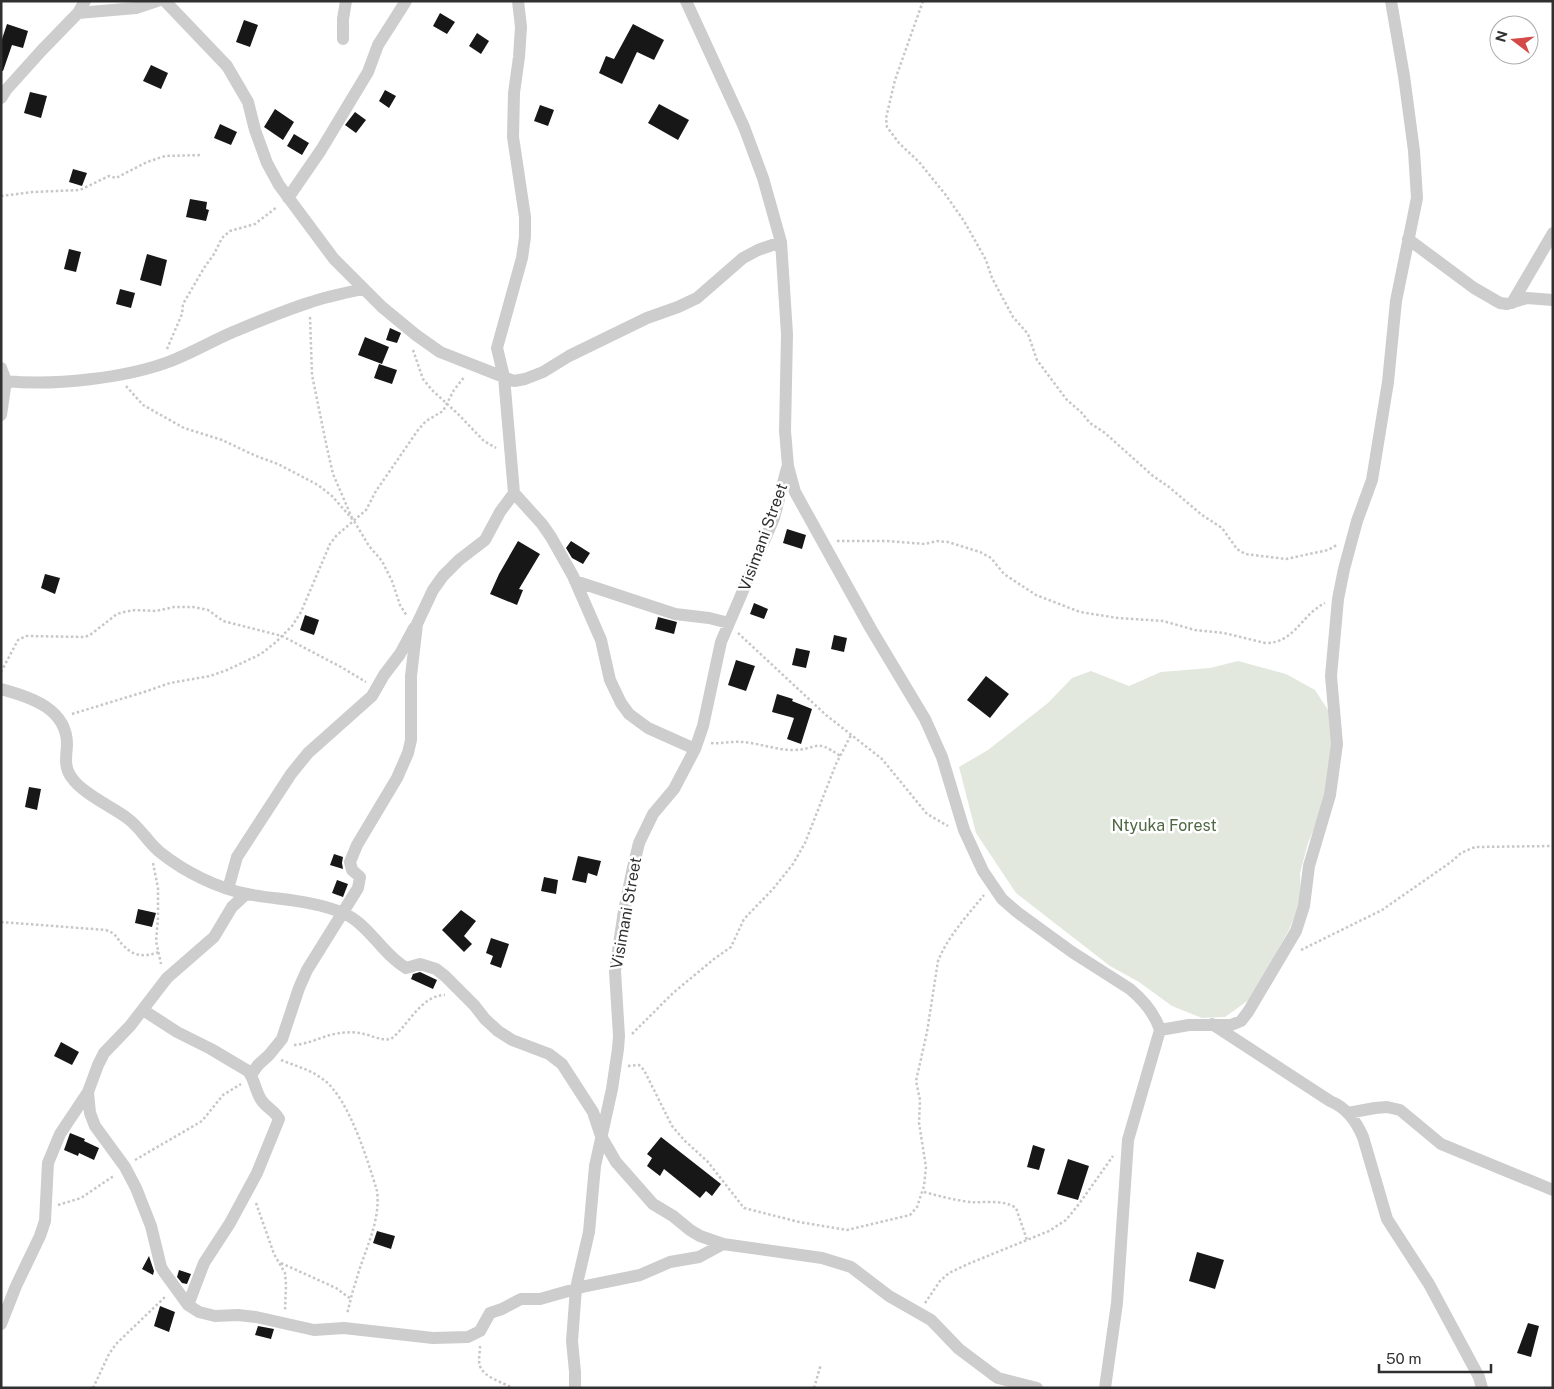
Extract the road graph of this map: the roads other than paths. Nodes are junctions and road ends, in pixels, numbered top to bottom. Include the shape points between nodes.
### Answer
1 (85, 1) edge
2 (157, 1) edge
3 (165, 1) edge
4 (346, 1) edge
5 (406, 1) edge
6 (518, 1) edge
7 (686, 1) edge
8 (1391, 1) edge
9 (78, 13) junction
10 (343, 39) dead end
11 (3, 92) edge
12 (288, 198) junction
13 (1553, 233) edge
14 (1408, 239) junction
15 (781, 242) junction
16 (363, 289) junction
17 (1553, 300) edge
18 (1512, 303) junction
19 (1, 368) edge
20 (504, 377) junction
21 (6, 381) junction
22 (1, 415) edge
23 (788, 466) junction
24 (514, 493) junction
25 (575, 581) junction
26 (729, 622) junction
27 (417, 624) junction
28 (1, 689) edge
29 (697, 745) junction
30 (228, 888) junction
31 (246, 894) junction
32 (343, 913) junction
33 (142, 1010) junction
34 (1212, 1024) junction
35 (1160, 1030) junction
36 (251, 1075) junction
37 (88, 1092) junction
38 (1348, 1113) junction
39 (601, 1136) junction
40 (1553, 1190) edge
41 (723, 1244) junction
42 (576, 1288) junction
43 (188, 1305) junction
44 (1, 1324) edge
45 (575, 1388) edge
46 (1037, 1388) edge
47 (1105, 1388) edge
48 (1482, 1388) edge

1 - 9 street
2 - 9 street via 136,8
3 - 12 street via 228,66 248,102 267,163
4 - 10 street
5 - 12 street via 378,45 368,72
6 - 20 street via 521,27 513,137 526,217 522,258 497,348
7 - 15 street via 744,127
8 - 14 street via 1414,151 1417,198
9 - 11 street
12 - 16 street via 334,259
13 - 18 street
14 - 18 street via 1474,288 1500,303
14 - 34 street via 1396,301 1388,382 1372,480 1338,599 1331,676 1337,744 1334,773 1309,866 1304,906 1296,931 1248,1012 1231,1025
15 - 20 street via 743,258 697,298 646,318 543,372 514,381
15 - 23 street via 787,334 785,431
16 - 20 street via 440,352
16 - 21 street via 308,303 161,364 114,375 34,383
17 - 18 street via 1527,298
19 - 21 street
20 - 24 street
21 - 22 street
23 - 26 street, Visimani Street via 774,518
23 - 35 street via 795,492 925,719 942,757 964,830 992,885 1042,932 1130,989 1157,1021
24 - 25 street via 552,537
24 - 27 street via 485,540 442,576
25 - 26 street via 675,614
25 - 29 street via 601,640 610,680 629,714 648,728
26 - 29 street, Visimani Street
27 - 30 street via 377,689 308,753 292,774 237,857
27 - 32 street via 408,753 351,860 351,868 359,875 360,882
28 - 30 street via 37,702 59,718 67,737 66,767 70,777 128,818 150,843 181,867
29 - 39 street, Visimani Street via 674,789 645,828 632,872 615,971 618,1050
30 - 31 street
31 - 32 street via 286,899
31 - 33 street via 232,907 214,937 160,986
32 - 36 street via 307,970 285,1032
32 - 39 street via 359,924 398,963 406,968 420,964 436,969 498,1031 549,1054 562,1064 593,1112
33 - 36 street
33 - 37 street via 104,1053
34 - 35 street
34 - 38 street
35 - 47 street via 1128,1140 1116,1302
36 - 43 street via 259,1097 279,1119 249,1187 204,1262
37 - 43 street via 95,1126 136,1188 151,1226 161,1267
37 - 44 street via 60,1134 51,1154 45,1221
38 - 40 street via 1375,1108 1400,1110 1440,1144
38 - 48 street via 1363,1136 1387,1218 1444,1310
39 - 41 street via 616,1162 653,1204 700,1236
39 - 42 street, Visimani Street via 589,1232
41 - 42 street via 699,1257 670,1262 640,1275
41 - 46 street via 806,1255 857,1270 889,1296 931,1320 959,1349 990,1373
42 - 43 street via 540,1299 521,1299 491,1312 480,1331 468,1337 433,1338 344,1328 314,1330 238,1315 206,1315
42 - 45 street, Visimani Street via 572,1332

